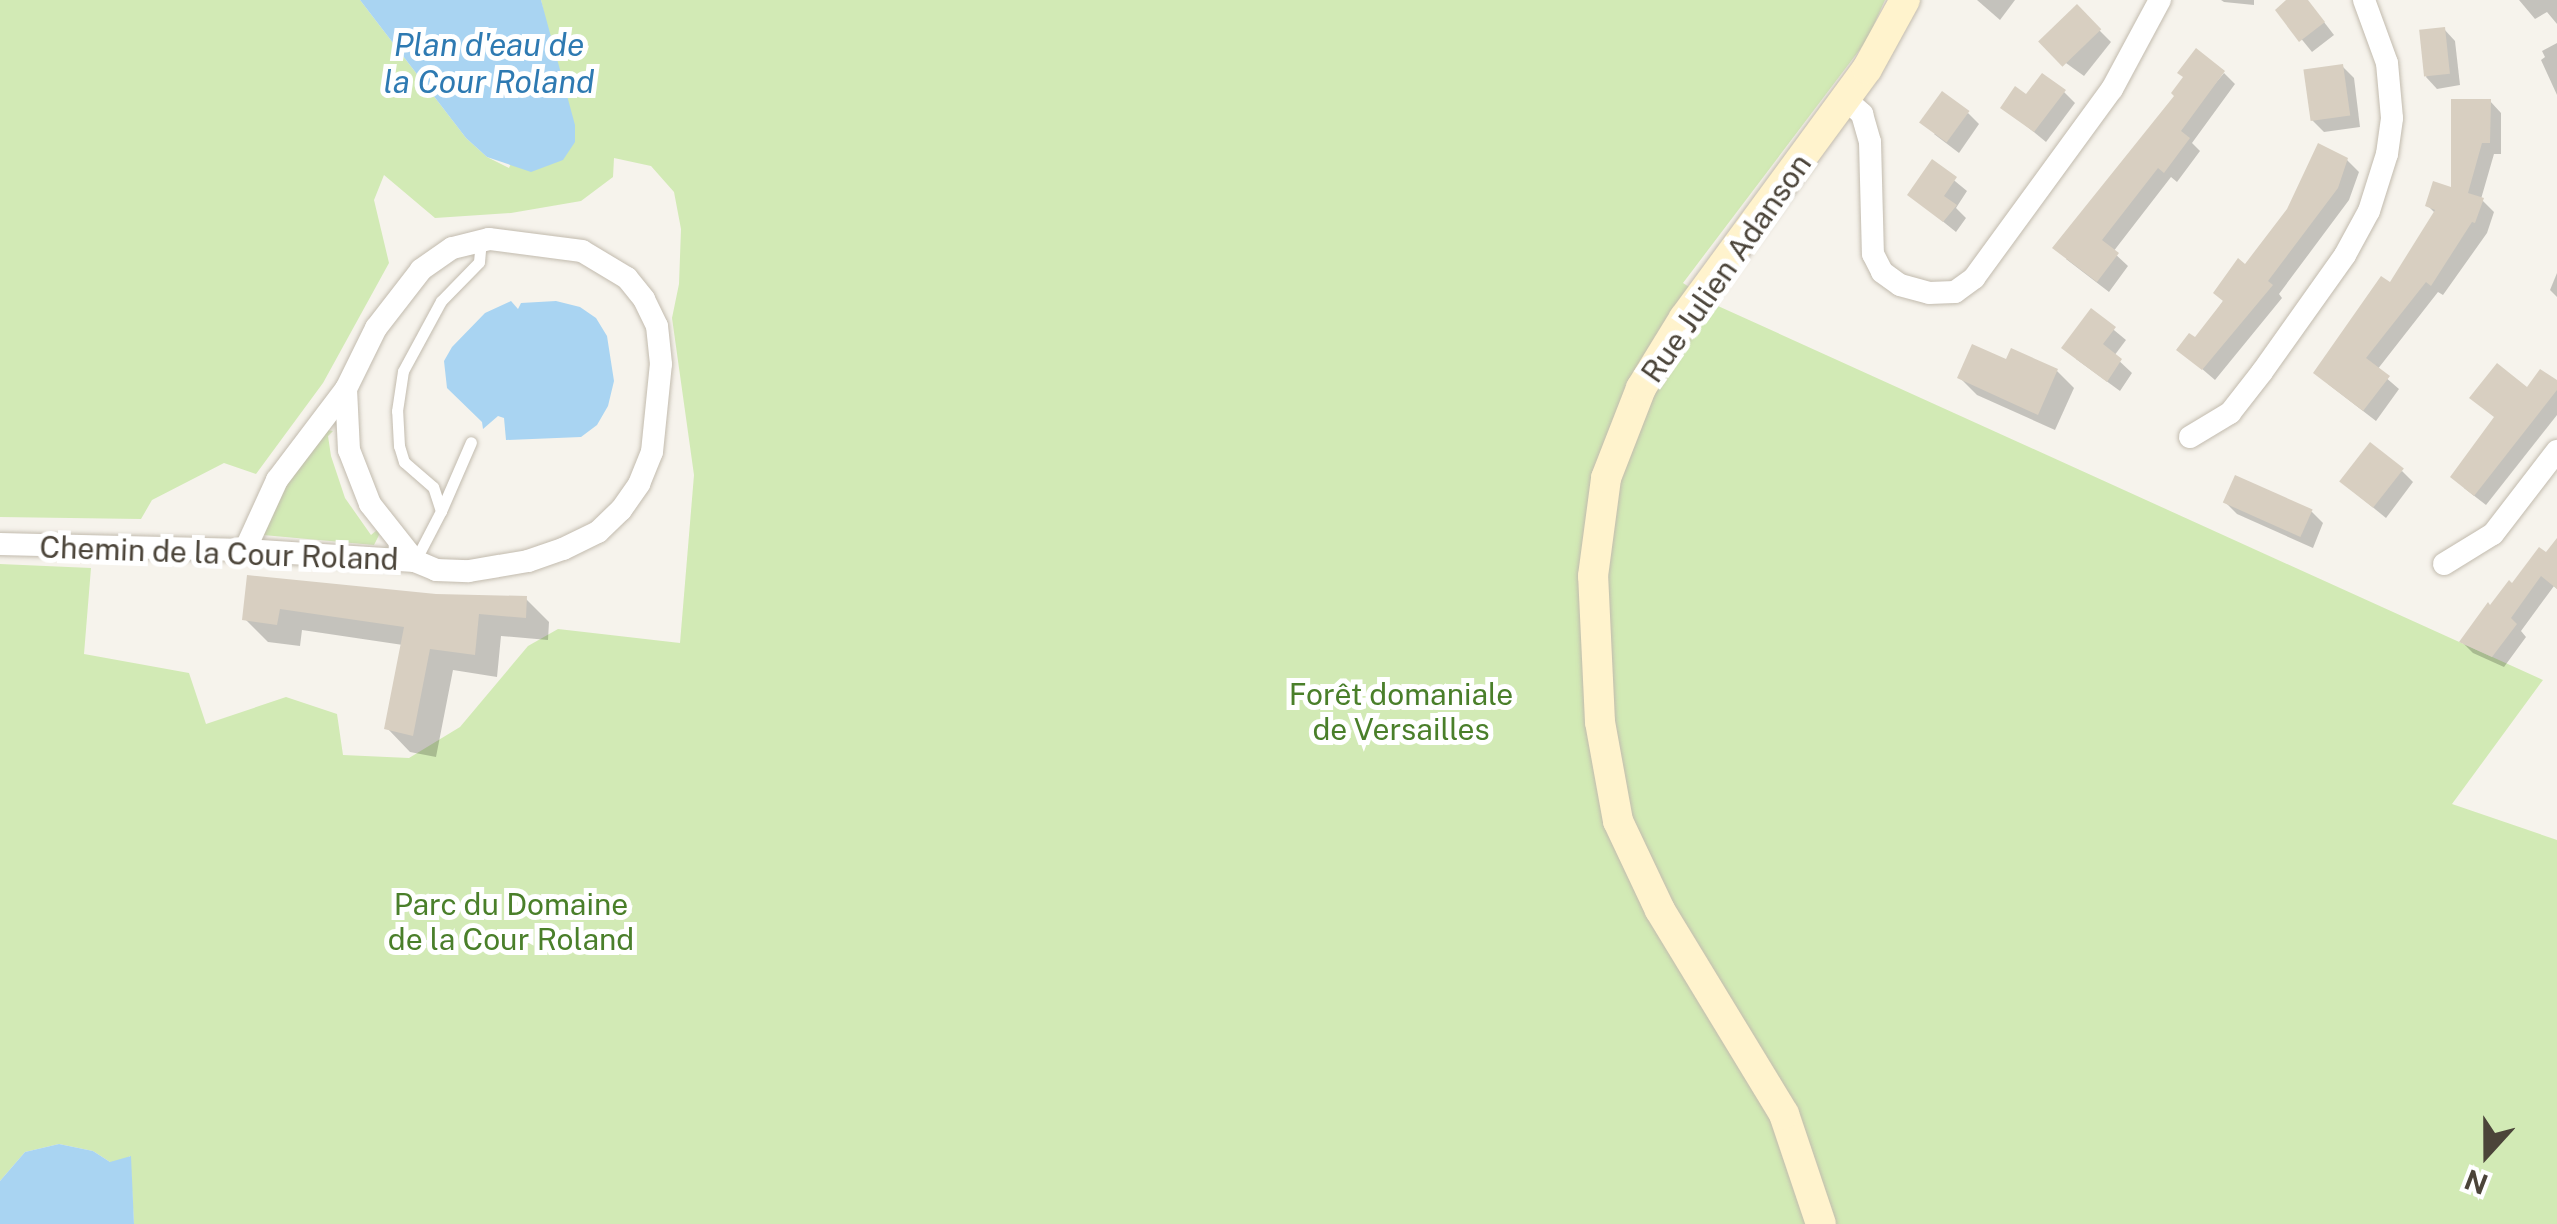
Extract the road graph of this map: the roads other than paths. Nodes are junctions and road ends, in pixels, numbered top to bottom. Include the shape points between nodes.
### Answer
1 (1905, 0) edge
2 (2160, 0) edge
3 (2364, 0) edge
4 (1845, 99) junction
5 (481, 241) junction
6 (346, 389) junction
7 (2190, 436) dead end
8 (471, 442) dead end
9 (2557, 451) edge
10 (441, 510) junction
11 (0, 544) edge
12 (245, 550) junction
13 (2444, 564) dead end
14 (426, 566) junction
15 (1821, 1224) edge

1 - 4 main road, Rue Julien Adanson
2 - 4 street via 2112,89 1974,278 1955,292 1929,293 1882,272 1873,254 1870,142 1862,114
3 - 7 street via 2388,64 2392,118 2369,210 2345,255 2230,413
4 - 15 main road, Rue Julien Adanson via 1684,318 1641,388 1606,478 1593,576 1600,722 1618,821 1660,910 1784,1114
5 - 6 street via 452,248 421,270 376,328
5 - 10 lane via 478,262 416,340 400,388 404,462 433,487
5 - 14 street via 582,250 627,278 657,326 657,424 639,484 598,532 528,562 469,571
6 - 12 street via 278,480
6 - 14 street via 349,450 370,504
8 - 10 lane
9 - 13 street via 2493,534
10 - 14 lane
11 - 12 street, Chemin de la Cour Roland
12 - 14 street, Chemin de la Cour Roland

